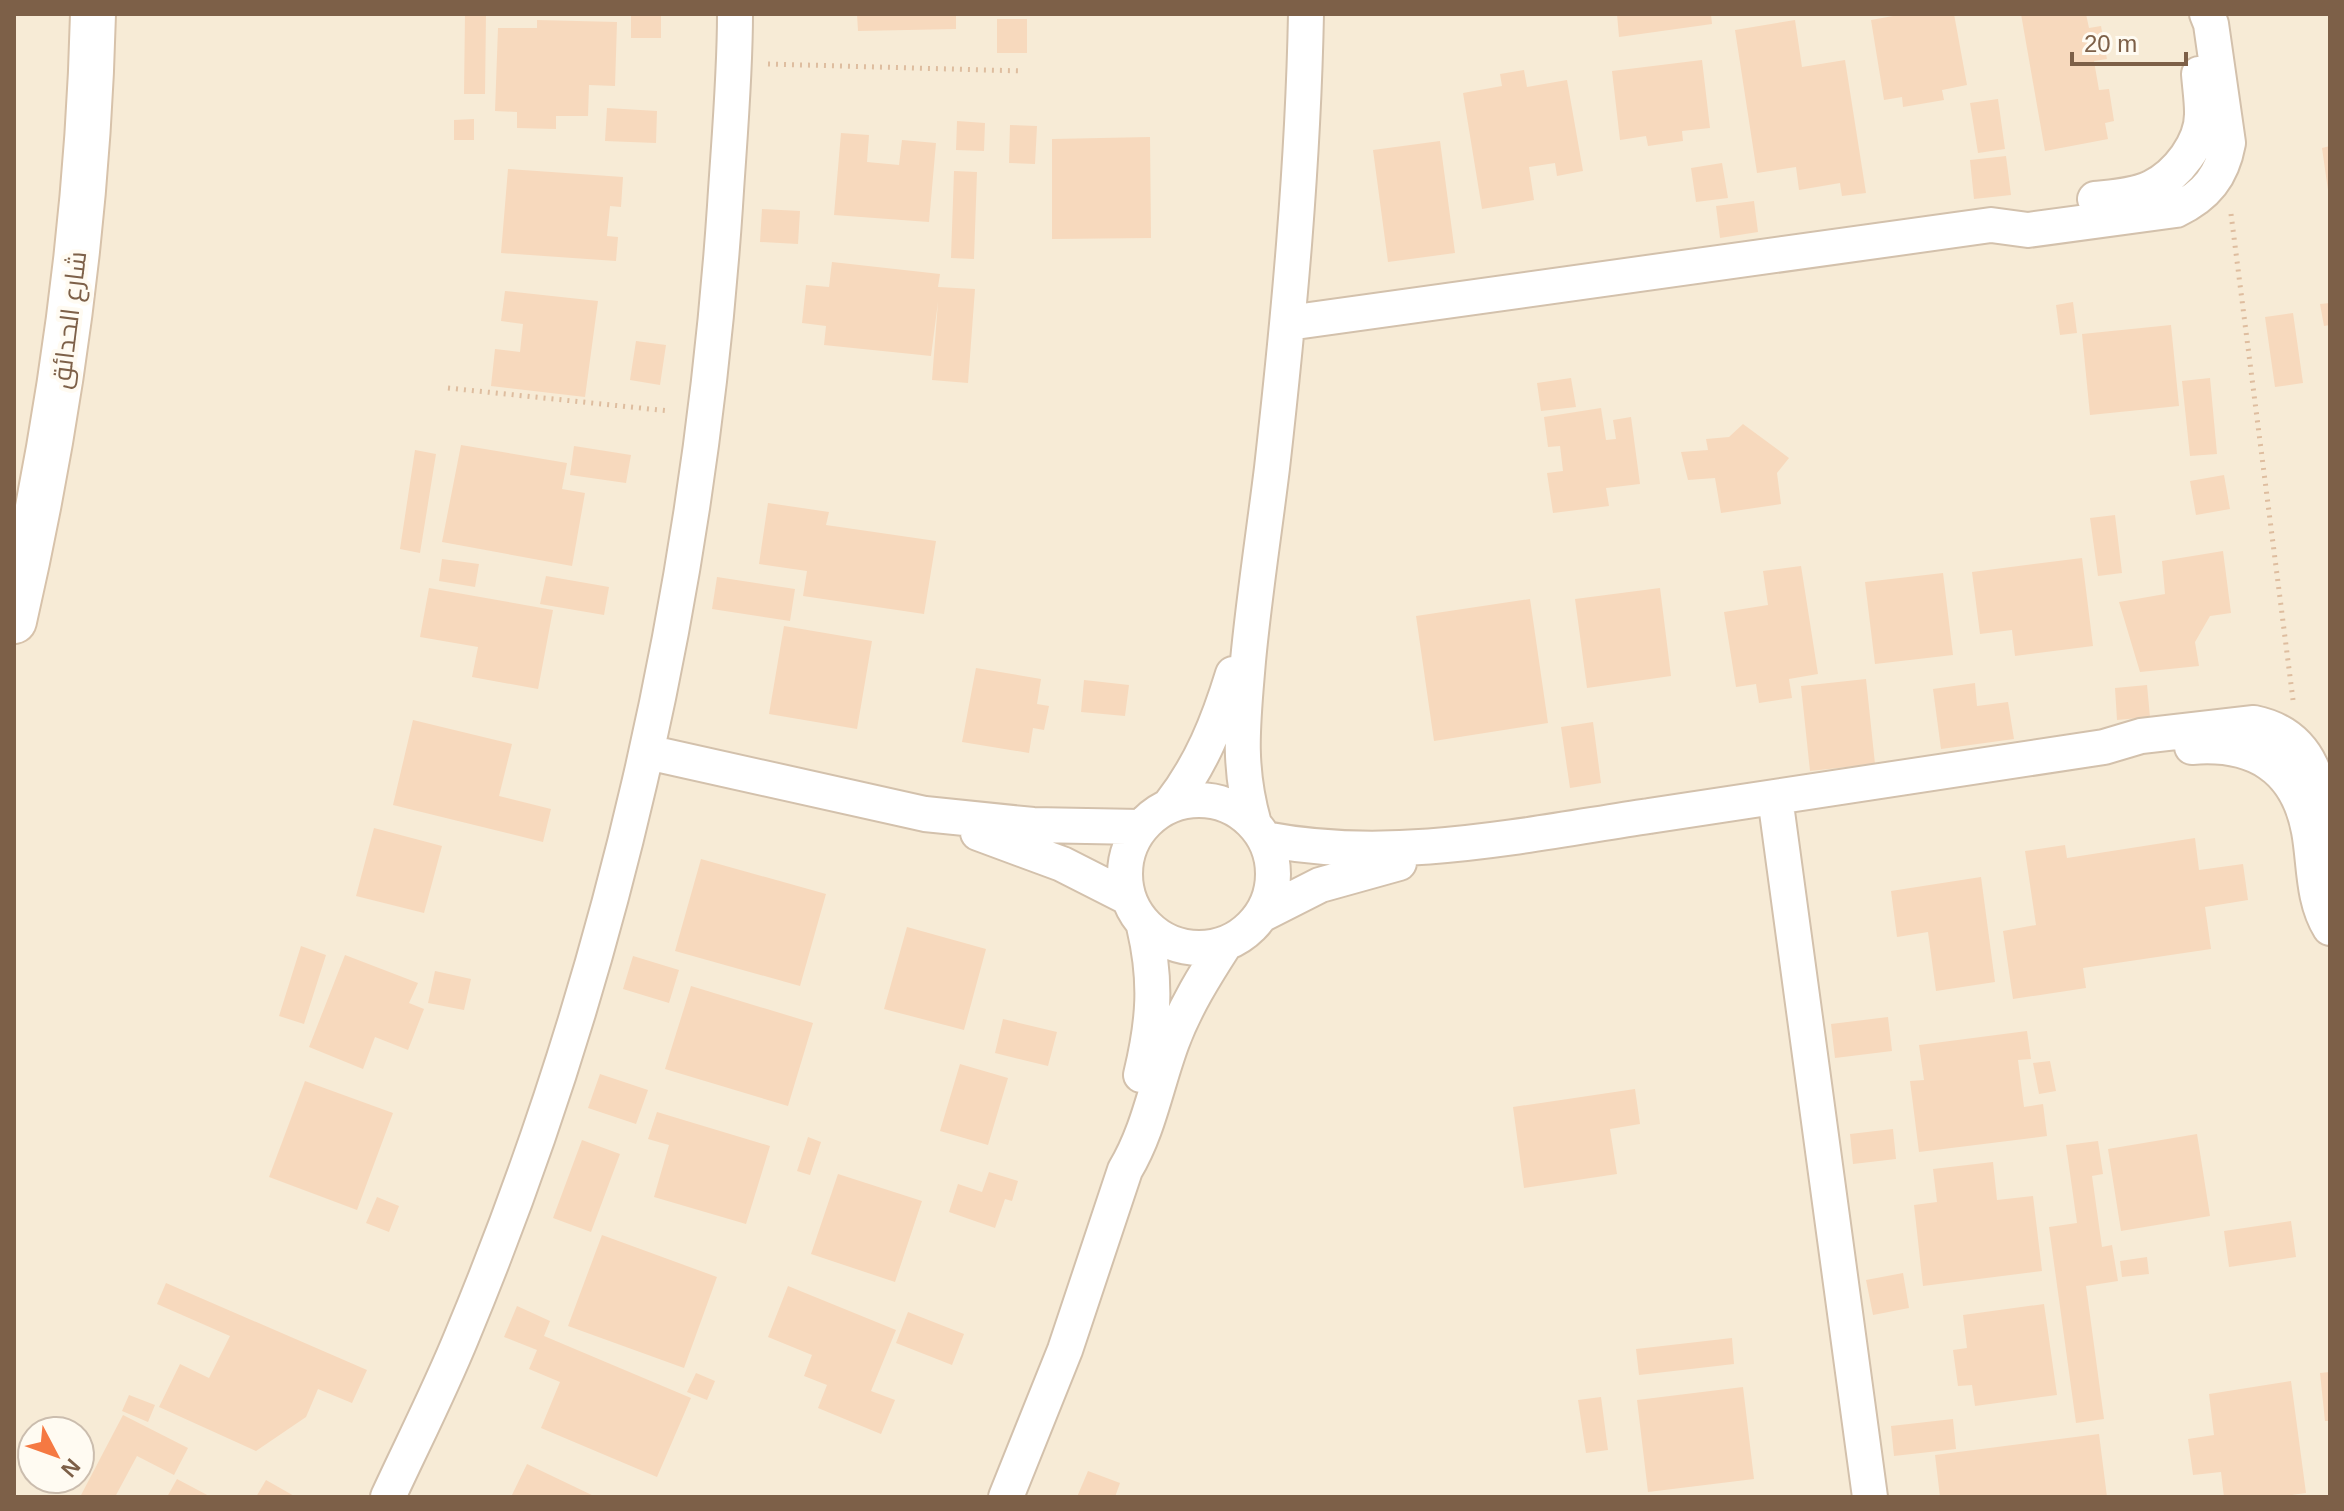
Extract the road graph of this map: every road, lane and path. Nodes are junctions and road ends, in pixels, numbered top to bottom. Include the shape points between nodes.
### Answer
1 (93, 14) edge
2 (735, 14) edge
3 (1306, 14) edge
4 (2194, 14) edge
5 (2207, 14) edge
6 (735, 63) junction
7 (1023, 71) dead end
8 (2225, 160) junction
9 (1991, 225) junction
10 (1288, 323) junction
11 (448, 388) dead end
12 (705, 415) junction
13 (1253, 605) junction
14 (14, 621) edge
15 (2298, 745) junction
16 (2104, 747) junction
17 (647, 752) junction
18 (1775, 797) junction
19 (1170, 805) junction
20 (925, 814) junction
21 (1140, 827) junction
22 (1259, 832) junction
23 (1480, 841) junction
24 (2330, 867) edge
25 (1136, 911) junction
26 (1261, 915) junction
27 (2330, 928) edge
28 (1225, 944) junction
29 (1125, 1170) junction
30 (388, 1497) edge
31 (1006, 1497) edge
32 (1870, 1497) edge

1 - 14 street, شارع الحدائق via 82,217 67,348
2 - 6 street
3 - 10 street
4 - 9 street via 2203,115 2180,165 2151,188 2133,194 2031,208
5 - 8 street via 2226,125
6 - 7 path
6 - 12 street
8 - 9 street via 2207,190 2176,210 2028,230
8 - 15 path
9 - 10 street
10 - 13 street
11 - 12 path
12 - 17 street via 678,601
13 - 19 street via 1213,734
13 - 22 street via 1241,753
15 - 16 street via 2254,723 2141,736
15 - 24 street via 2316,781
16 - 18 street
16 - 27 street via 2142,751 2220,744 2265,760 2289,784 2305,814 2320,906
17 - 20 street
17 - 30 street via 571,1034 517,1194 462,1337
18 - 23 street
18 - 32 street
19 - 21 street
19 - 22 street via 1187,800 1224,804
20 - 21 street via 1045,826
20 - 25 street via 1062,864
21 - 25 street via 1124,879
22 - 23 street via 1294,845 1354,850
22 - 26 street via 1273,870 1269,901
23 - 26 street via 1320,885
25 - 28 street via 1157,937 1189,949
25 - 29 street via 1154,982 1154,1011
26 - 28 street
28 - 29 street via 1182,1017 1148,1120
29 - 31 street via 1065,1350

